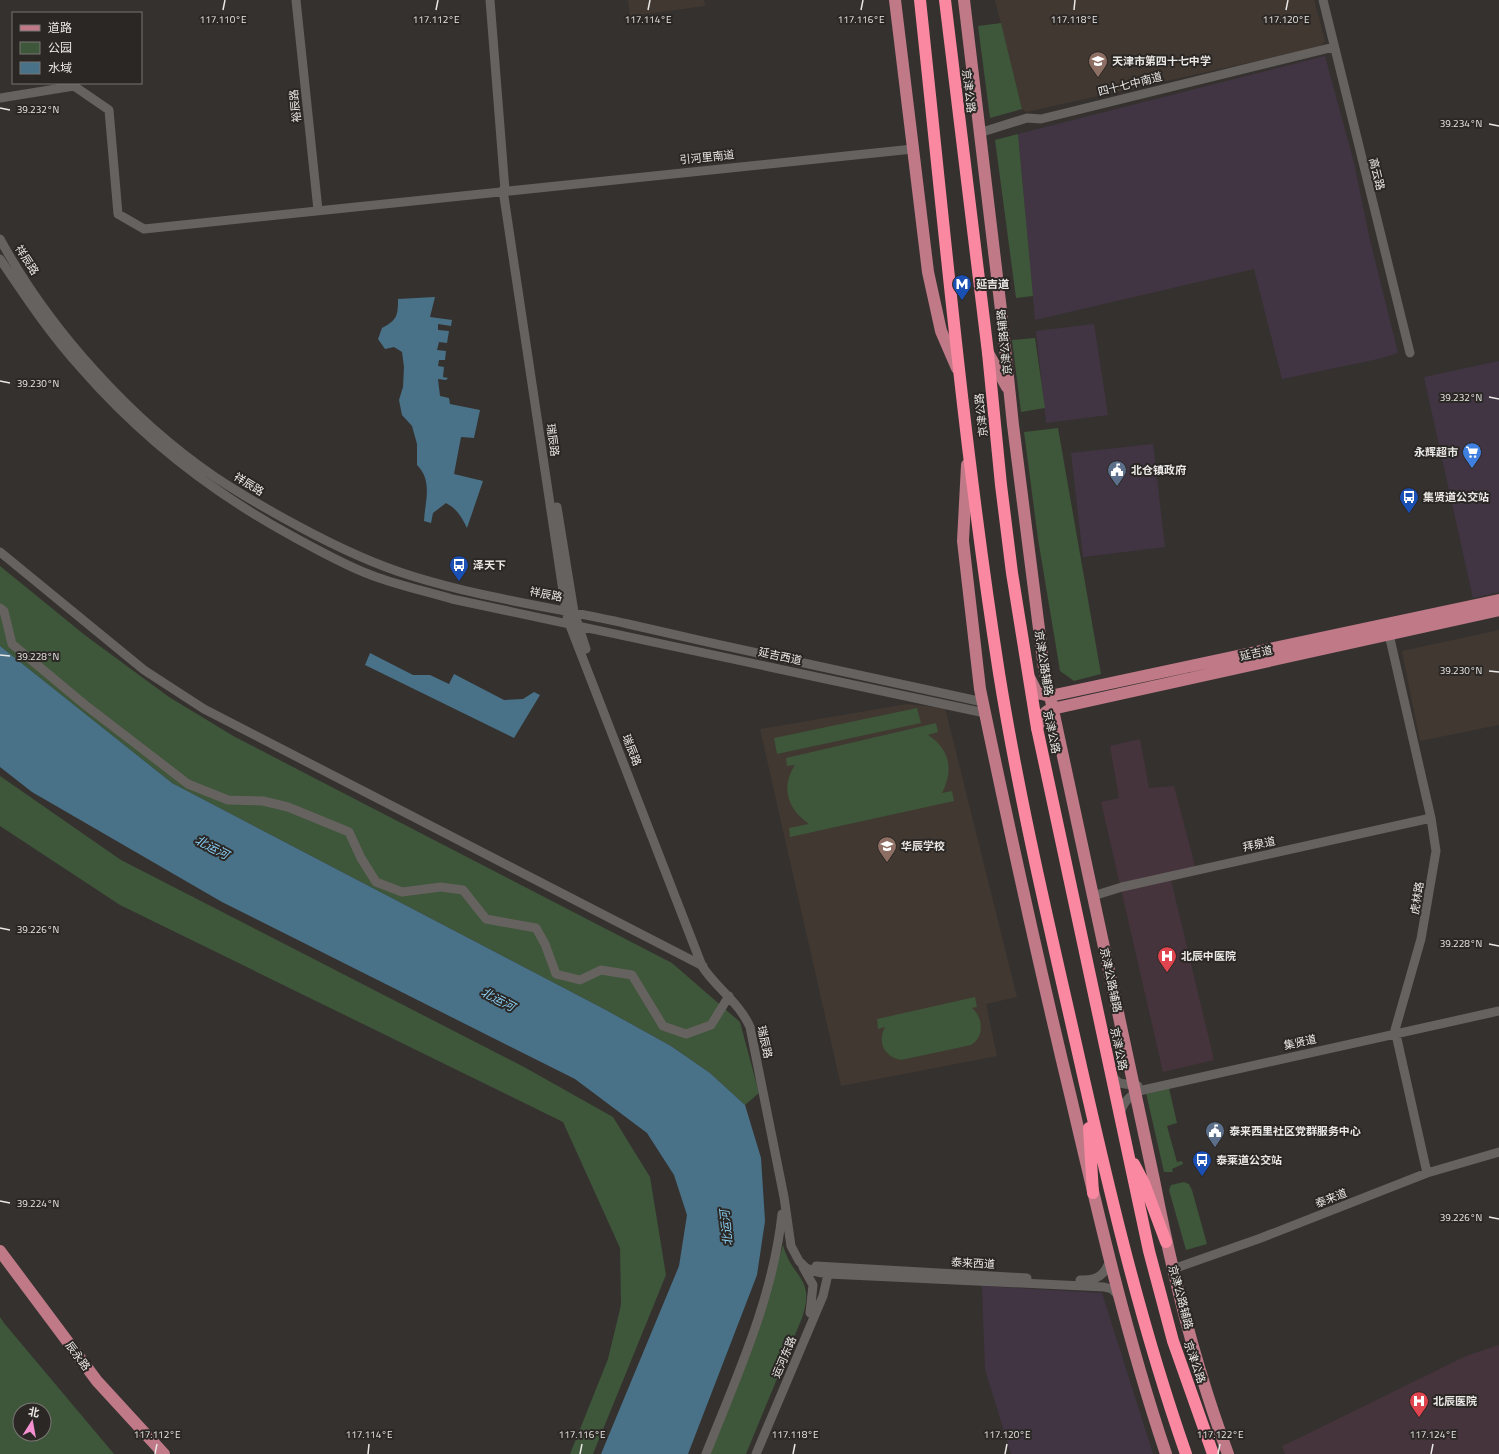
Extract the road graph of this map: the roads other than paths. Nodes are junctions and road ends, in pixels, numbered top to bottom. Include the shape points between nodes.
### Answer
1 (296, 0) edge
2 (490, 0) edge
3 (895, 0) edge
4 (920, 0) edge
5 (946, 0) edge
6 (964, 0) edge
7 (1323, 0) edge
8 (1334, 47) junction
9 (0, 98) edge
10 (979, 133) junction
11 (913, 148) junction
12 (505, 190) junction
13 (318, 210) junction
14 (0, 239) edge
15 (0, 259) edge
16 (988, 353) junction
17 (1410, 353) dead end
18 (960, 373) junction
19 (1009, 390) junction
20 (968, 442) junction
21 (0, 552) edge
22 (1499, 600) edge
23 (548, 607) junction
24 (0, 608) edge
25 (1499, 610) edge
26 (570, 611) junction
27 (546, 618) junction
28 (574, 624) junction
29 (1388, 630) junction
30 (580, 642) junction
31 (1027, 671) junction
32 (1050, 696) junction
33 (984, 708) junction
34 (1052, 709) junction
35 (1037, 728) junction
36 (1431, 818) junction
37 (1093, 896) junction
38 (706, 968) junction
39 (729, 996) junction
40 (1499, 1007) edge
41 (1499, 1011) edge
42 (1395, 1032) junction
43 (1111, 1075) junction
44 (1134, 1089) junction
45 (1088, 1103) junction
46 (1120, 1115) junction
47 (1126, 1145) junction
48 (1499, 1152) edge
49 (1427, 1173) junction
50 (786, 1183) junction
51 (1093, 1193) junction
52 (784, 1197) junction
53 (1166, 1242) junction
54 (0, 1251) edge
55 (1111, 1258) junction
56 (799, 1261) junction
57 (1173, 1268) junction
58 (823, 1273) junction
59 (1121, 1298) junction
60 (810, 1313) junction
61 (164, 1454) edge
62 (706, 1454) edge
63 (752, 1454) edge
64 (756, 1454) edge
65 (1166, 1454) edge
66 (1186, 1454) edge
67 (1213, 1454) edge
68 (1228, 1454) edge

1 - 13 street, 裕辰路
2 - 12 street, 瑞辰路
3 - 11 main road
4 - 18 highway, 京津公路
5 - 16 highway, 京津公路
6 - 10 main road, 京津公路辅路
7 - 8 street, 高云路
8 - 10 street, 四十七中南道 via 1041,119 1022,119
8 - 17 street, 高云路
9 - 13 street, 引河里南道 via 74,86 109,110 118,214 144,229
10 - 19 main road, 京津公路辅路
11 - 12 street, 引河里南道
11 - 18 main road via 935,312
12 - 13 street, 引河里南道
12 - 26 street, 瑞辰路
14 - 23 street, 祥辰路 via 34,293 76,349 119,396 156,431 213,476 263,507 367,560 458,589
15 - 27 street, 祥辰路 via 80,368 119,410 203,482 304,542 371,575 452,599
16 - 19 main road
16 - 31 highway, 京津公路 via 1000,485
18 - 20 highway, 京津公路
19 - 32 main road, 京津公路辅路 via 1044,668
20 - 33 main road via 963,541
20 - 45 highway, 京津公路 via 985,577 1015,764
21 - 38 street via 144,670 204,709
22 - 29 main road, 延吉道
23 - 26 street, 祥辰路
23 - 28 street
24 - 39 street via 4,611 12,644 84,704 188,784 228,800 263,801 288,807 349,832 376,882 402,892 441,887 463,890 486,919 536,928 546,944 556,974 580,980 601,970 632,975 663,1026 686,1034 711,1025
25 - 29 main road, 延吉道
26 - 28 street, 瑞辰路
26 - 33 street, 延吉西道
27 - 28 street, 祥辰路
27 - 30 street
28 - 30 street, 瑞辰路
28 - 33 street, 延吉西道
29 - 32 main road, 延吉道
29 - 34 main road, 延吉道
29 - 36 street, 虎林路
30 - 38 street, 瑞辰路
31 - 32 main road via 1038,693
31 - 35 highway, 京津公路
32 - 34 main road, 京津公路辅路
33 - 51 main road via 1024,896
34 - 35 main road via 1042,715
34 - 37 main road, 京津公路辅路
35 - 43 highway, 京津公路
36 - 37 street, 拜泉道 via 1122,887
36 - 42 street, 虎林路 via 1436,851 1430,892 1422,939
37 - 44 main road, 京津公路辅路
38 - 39 street, 瑞辰路 via 712,981
38 - 50 street, 瑞辰路 via 743,1005 753,1024
39 - 52 street, 瑞辰路 via 744,1014 752,1035
40 - 42 street, 集贤道
41 - 42 street, 集贤道
42 - 44 street, 集贤道 via 1149,1088
42 - 49 street, 虎林路
43 - 44 street via 1120,1083
43 - 46 highway, 京津公路
44 - 46 street via 1123,1104
44 - 53 main road, 京津公路辅路
45 - 51 highway
45 - 66 highway, 京津公路 via 1151,1347
46 - 47 highway, 京津公路
47 - 53 highway via 1144,1183
47 - 67 highway, 京津公路 via 1149,1252 1173,1340
48 - 49 street, 泰来道
49 - 57 street, 泰来道 via 1262,1238
50 - 52 street
50 - 58 street, 瑞辰路 via 794,1236 799,1251
51 - 55 main road
52 - 56 street, 瑞辰路 via 791,1246
52 - 62 street via 780,1237 760,1319
53 - 57 main road, 京津公路辅路
54 - 61 main road, 辰永路 via 97,1381
55 - 58 street, 泰来西道 via 1106,1271 1099,1278 1089,1281
55 - 59 main road
56 - 58 street via 806,1268
56 - 60 street, 瑞辰路 via 813,1285
57 - 68 main road, 京津公路辅路 via 1217,1426
58 - 59 street, 泰来西道 via 1104,1287 1112,1289
58 - 60 street
58 - 64 street, 运河东路 via 823,1296
59 - 65 main road via 1150,1406
60 - 63 street

